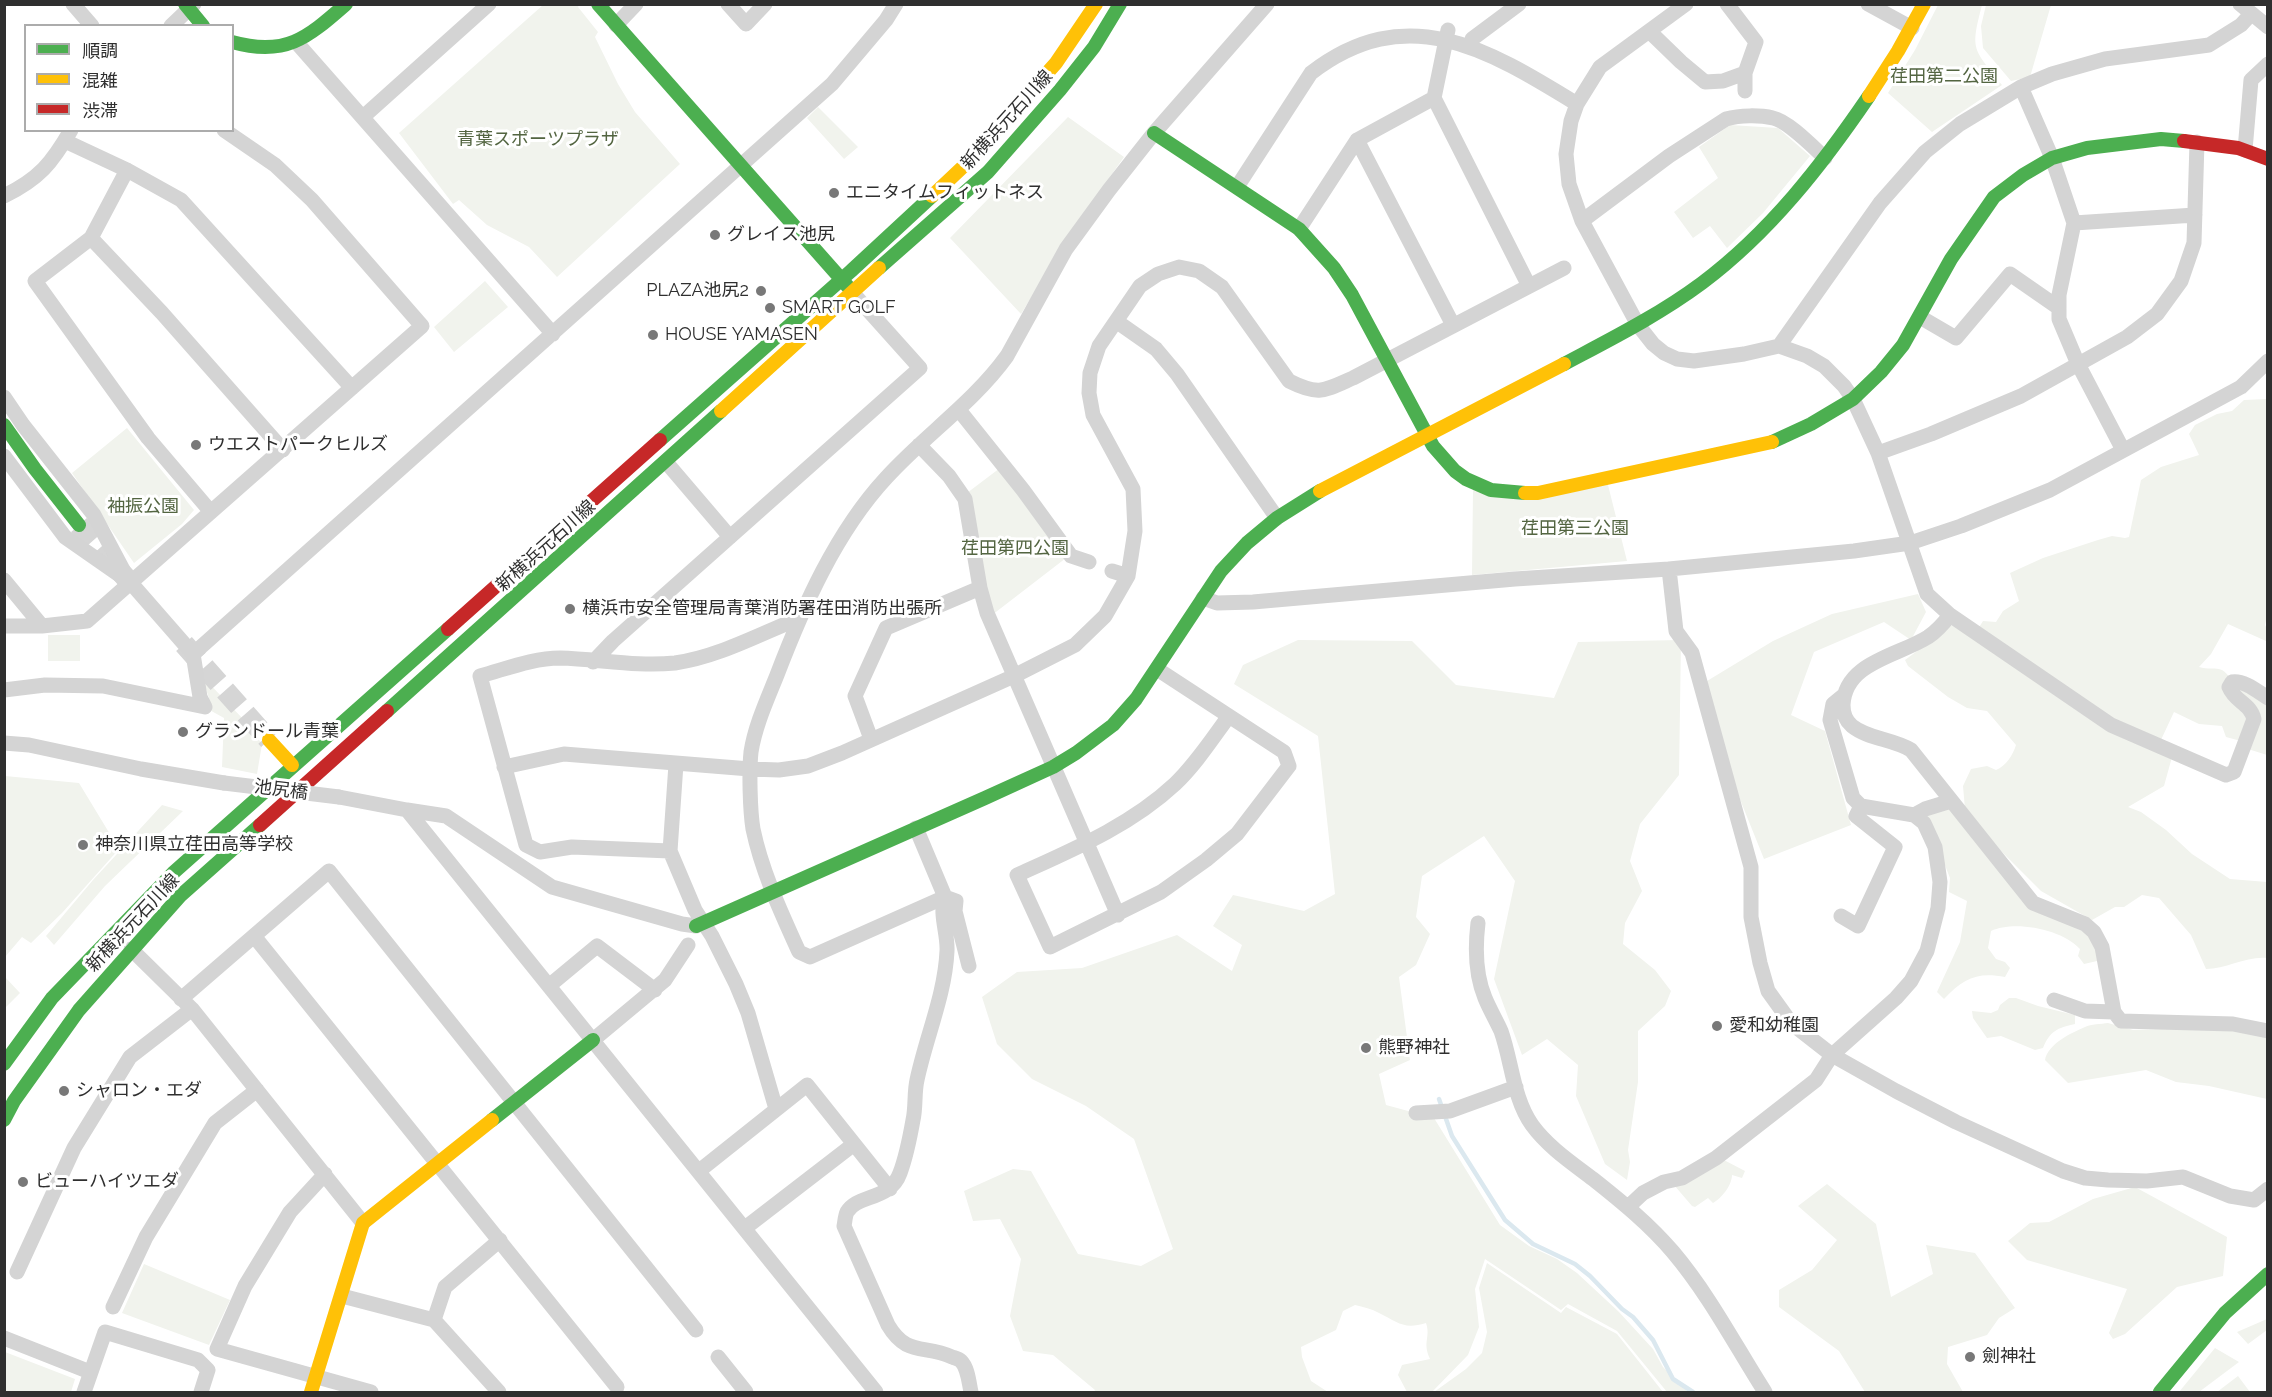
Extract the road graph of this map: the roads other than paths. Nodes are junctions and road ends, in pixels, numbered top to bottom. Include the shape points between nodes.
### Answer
1 (73, 4) edge
2 (346, 4) edge
3 (489, 4) edge
4 (598, 4) edge
5 (636, 4) edge
6 (728, 4) edge
7 (765, 4) edge
8 (896, 4) edge
9 (1096, 4) edge
10 (1120, 4) edge
11 (1267, 4) edge
12 (1519, 4) edge
13 (1686, 4) edge
14 (1727, 4) edge
15 (1924, 4) edge
16 (189, 6) edge
17 (1876, 6) edge
18 (2246, 9) edge
19 (90, 24) edge
20 (173, 24) edge
21 (202, 24) edge
22 (616, 25) junction
23 (2268, 27) edge
24 (1912, 28) junction
25 (1448, 30) junction
26 (1649, 31) junction
27 (1472, 39) junction
28 (234, 43) edge
29 (297, 43) junction
30 (2268, 64) edge
31 (1745, 73) junction
32 (2021, 87) junction
33 (1745, 91) dead end
34 (1434, 98) junction
35 (1577, 104) junction
36 (363, 117) junction
37 (227, 132) edge
38 (1154, 133) junction
39 (68, 136) edge
40 (1357, 140) junction
41 (2197, 142) junction
42 (2245, 150) junction
43 (1825, 158) junction
44 (2052, 158) junction
45 (2268, 159) edge
46 (740, 167) junction
47 (127, 170) junction
48 (1237, 187) junction
49 (4, 196) edge
50 (2195, 215) junction
51 (1582, 221) junction
52 (2074, 223) junction
53 (1299, 229) junction
54 (91, 238) junction
55 (1564, 267) dead end
56 (841, 279) junction
57 (1529, 285) junction
58 (852, 291) junction
59 (2059, 308) junction
60 (1920, 317) junction
61 (1116, 321) junction
62 (1453, 324) junction
63 (1638, 325) junction
64 (553, 334) junction
65 (1779, 346) junction
66 (1386, 359) junction
67 (2268, 361) edge
68 (2078, 364) junction
69 (352, 388) junction
70 (4, 397) edge
71 (1853, 399) junction
72 (958, 410) junction
73 (4, 425) edge
74 (1427, 435) junction
75 (919, 445) junction
76 (282, 450) junction
77 (2123, 450) junction
78 (1878, 453) junction
79 (4, 456) edge
80 (666, 462) junction
81 (211, 512) junction
82 (1277, 518) junction
83 (79, 525) tunnel mouth
84 (730, 537) junction
85 (1910, 543) junction
86 (1089, 562) dead end
87 (1669, 569) junction
88 (1112, 570) dead end
89 (1128, 576) junction
90 (4, 580) edge
91 (131, 584) junction
92 (980, 588) junction
93 (1203, 598) junction
94 (1950, 615) junction
95 (800, 618) junction
96 (4, 626) edge
97 (42, 626) junction
98 (193, 654) junction
99 (593, 662) junction
100 (1157, 669) junction
101 (1014, 676) junction
102 (4, 690) edge
103 (1844, 695) junction
104 (2268, 698) edge
105 (1229, 716) junction
106 (871, 739) junction
107 (269, 740) tunnel mouth
108 (4, 743) edge
109 (676, 764) junction
110 (292, 765) junction
111 (504, 767) junction
112 (1053, 767) junction
113 (750, 769) junction
114 (1951, 801) junction
115 (1861, 806) junction
116 (407, 810) junction
117 (1914, 815) junction
118 (916, 828) junction
119 (1086, 843) junction
120 (670, 851) junction
121 (772, 892) junction
122 (945, 897) junction
123 (1118, 915) junction
124 (1840, 916) dead end
125 (1478, 923) dead end
126 (699, 924) junction
127 (254, 936) junction
128 (688, 945) dead end
129 (131, 949) junction
130 (969, 966) dead end
131 (550, 985) junction
132 (655, 990) junction
133 (2054, 1000) dead end
134 (187, 1004) junction
135 (2114, 1012) junction
136 (2268, 1031) edge
137 (593, 1040) junction
138 (1832, 1055) junction
139 (4, 1064) edge
140 (1516, 1087) junction
141 (258, 1090) junction
142 (514, 1103) junction
143 (776, 1109) junction
144 (1416, 1113) dead end
145 (4, 1120) edge
146 (854, 1144) junction
147 (436, 1164) junction
148 (699, 1171) junction
149 (325, 1174) junction
150 (890, 1189) junction
151 (2268, 1189) edge
152 (1628, 1207) junction
153 (363, 1223) junction
154 (745, 1228) junction
155 (500, 1240) junction
156 (17, 1272) dead end
157 (2268, 1274) edge
158 (342, 1296) junction
159 (113, 1307) dead end
160 (434, 1320) junction
161 (696, 1330) dead end
162 (4, 1338) edge
163 (718, 1357) dead end
164 (90, 1372) junction
165 (316, 1377) junction
166 (616, 1387) dead end
167 (84, 1392) edge
168 (201, 1392) edge
169 (311, 1392) edge
170 (371, 1392) edge
171 (499, 1392) edge
172 (746, 1392) edge
173 (876, 1392) edge
174 (971, 1392) edge
175 (1765, 1392) edge
176 (2160, 1392) edge

1 - 19 street
2 - 29 street
3 - 36 street
4 - 22 street
5 - 22 street
6 - 7 street via 746,24
8 - 46 street via 832,84
9 - 56 street, 新横浜元石川線 via 1056,63 968,163
10 - 58 street, 新横浜元石川線 via 1094,47 988,172
11 - 38 street
12 - 27 street
13 - 26 street
14 - 31 street via 1756,42
15 - 24 street
16 - 20 street
16 - 21 street
17 - 24 street
18 - 23 street
18 - 32 street via 2241,25 2208,45 2104,59
22 - 46 street
24 - 43 street via 1879,84
25 - 27 street
25 - 34 street
25 - 48 street via 1419,24 1385,26 1365,33 1324,59
26 - 31 street via 1705,81 1723,81
26 - 35 street via 1600,67
27 - 35 street
28 - 29 street via 249,48 279,48
29 - 36 street
30 - 42 street via 2251,80
31 - 33 street
32 - 44 street
32 - 65 street via 1969,118 1925,152 1881,203
34 - 40 street
34 - 57 street
35 - 51 street via 1566,154 1569,184
36 - 64 street
37 - 69 street via 275,165 312,200 422,326
38 - 48 street
38 - 72 street via 1066,249 1007,356
39 - 47 street
39 - 49 street via 34,179
40 - 53 street
40 - 62 street
41 - 42 street
41 - 44 street via 2118,144
41 - 50 street
42 - 45 street
43 - 51 street via 1783,122 1736,116 1669,156
43 - 63 street via 1776,219 1730,262
44 - 52 street
44 - 60 street via 1994,197 1951,259
46 - 56 street
46 - 64 street
47 - 54 street
47 - 69 street via 180,200
48 - 53 street
50 - 52 street
50 - 68 street via 2194,243 2181,280 2157,314 2127,337
51 - 63 street
52 - 59 street
53 - 66 street via 1334,268
54 - 76 street
54 - 81 street via 35,281 148,438
55 - 57 street
56 - 58 street
56 - 110 street, 新横浜元石川線
57 - 62 street
58 - 80 street, 新横浜元石川線
58 - 84 street via 920,368
59 - 60 street via 2010,274 1956,338
59 - 68 street via 2059,319
60 - 71 street via 1903,345
61 - 66 street via 1140,286 1179,267 1200,271 1222,287 1289,381 1305,389 1322,391
61 - 82 street via 1156,349 1177,374
61 - 89 street via 1099,346 1090,373 1089,393 1093,415 1133,489 1136,531
62 - 66 street
63 - 65 street via 1653,344 1677,359 1711,360
63 - 74 street
64 - 98 street
65 - 71 street via 1824,366
66 - 74 street
67 - 77 street via 2241,387
68 - 77 street
68 - 78 street via 2021,396
69 - 76 street
70 - 91 street via 94,515
71 - 74 street via 1771,442 1538,493 1499,492 1466,480 1446,462
71 - 78 street
72 - 75 street
72 - 86 street via 1071,556
73 - 83 street
74 - 82 street
75 - 92 street via 965,499
75 - 95 street via 864,504
76 - 81 street
77 - 85 street via 2050,490
78 - 85 street
79 - 91 street via 65,537
80 - 84 street
80 - 129 street, 新横浜元石川線 via 180,896
81 - 91 street
82 - 93 street via 1221,571
84 - 99 street
85 - 87 street
85 - 94 street via 1927,594
87 - 93 street via 1253,602 1217,603
87 - 138 street via 1676,631 1692,653 1751,867 1751,917 1768,991 1791,1023
88 - 89 street
89 - 101 street via 1106,616 1075,645
90 - 97 street
91 - 97 street via 87,621
91 - 98 street
92 - 101 street
92 - 106 street via 886,628 855,696
93 - 100 street
94 - 103 street via 1928,637 1880,659 1853,678
94 - 104 street via 2111,725 2226,775 2234,772 2254,719 2252,710 2232,695 2229,687 2237,681
95 - 99 street via 699,659 673,663
95 - 113 street via 760,718
96 - 97 street
98 - 102 street via 205,707 103,686 45,685
99 - 111 street via 536,660 480,676
100 - 105 street
100 - 112 street via 1113,725
101 - 106 street
101 - 112 street
103 - 114 street via 1843,712 1849,724 1911,750
103 - 115 street via 1833,704 1830,720 1854,798
105 - 119 street via 1169,789 1123,824
105 - 123 street via 1284,752 1289,766 1237,834 1172,885
106 - 113 street via 808,766
107 - 110 street
108 - 116 street, 池尻橋, bridge via 224,783
109 - 111 street via 564,754
109 - 113 street
109 - 120 street
110 - 139 street, 新横浜元石川線 via 113,933 52,998
111 - 120 street via 526,845 540,852 572,847
112 - 118 street
112 - 119 street
113 - 121 street via 753,828
114 - 117 street
114 - 135 street via 2033,903 2085,924 2094,932 2102,947
115 - 117 street
115 - 124 street via 1856,816 1895,847 1858,926
116 - 126 street, 池尻橋 via 446,816 552,887 682,924
116 - 131 street
117 - 138 street via 1924,823 1935,847 1940,882 1928,951 1896,998
118 - 121 street
118 - 122 street
119 - 123 street
119 - 123 street via 1017,875 1050,947
120 - 126 street
121 - 122 street via 799,952 810,957
121 - 126 street
122 - 130 street via 956,901
122 - 150 street via 942,905 947,950 942,980 916,1084 914,1119 899,1175
125 - 140 street via 1475,950 1479,980 1501,1031
126 - 143 street via 712,936 736,984
127 - 134 street
127 - 142 street via 328,871
127 - 147 street
128 - 132 street
129 - 134 street
129 - 145 street, 新横浜元石川線 via 79,1010
131 - 132 street via 597,946
131 - 137 street
132 - 137 street
133 - 135 street via 2085,1011
134 - 141 street
134 - 156 street via 130,1057 74,1148
135 - 136 street via 2121,1021 2233,1024
137 - 142 street
137 - 148 street
138 - 151 street via 1956,1122 2085,1178 2183,1177 2230,1196 2254,1200
138 - 152 street via 1816,1080 1716,1158 1682,1178 1642,1193
140 - 144 street via 1450,1111
140 - 152 street via 1532,1125 1551,1147
141 - 149 street
141 - 159 street via 215,1123 146,1237
142 - 147 street
142 - 161 street
143 - 146 street via 807,1085
143 - 148 street
146 - 150 street
146 - 154 street
147 - 153 street
147 - 155 street
148 - 154 street
149 - 153 street
149 - 165 street via 290,1212 244,1286 217,1349
150 - 174 street via 858,1202 847,1212 844,1226 896,1338 910,1347 944,1353 961,1361
152 - 175 street via 1699,1284
153 - 158 street
154 - 173 street
155 - 160 street via 445,1287
155 - 166 street
157 - 176 street via 2225,1313
158 - 160 street
158 - 165 street
160 - 171 street
162 - 164 street
163 - 172 street
164 - 167 street
164 - 168 street via 105,1332 198,1360 208,1370
165 - 169 street
165 - 170 street

